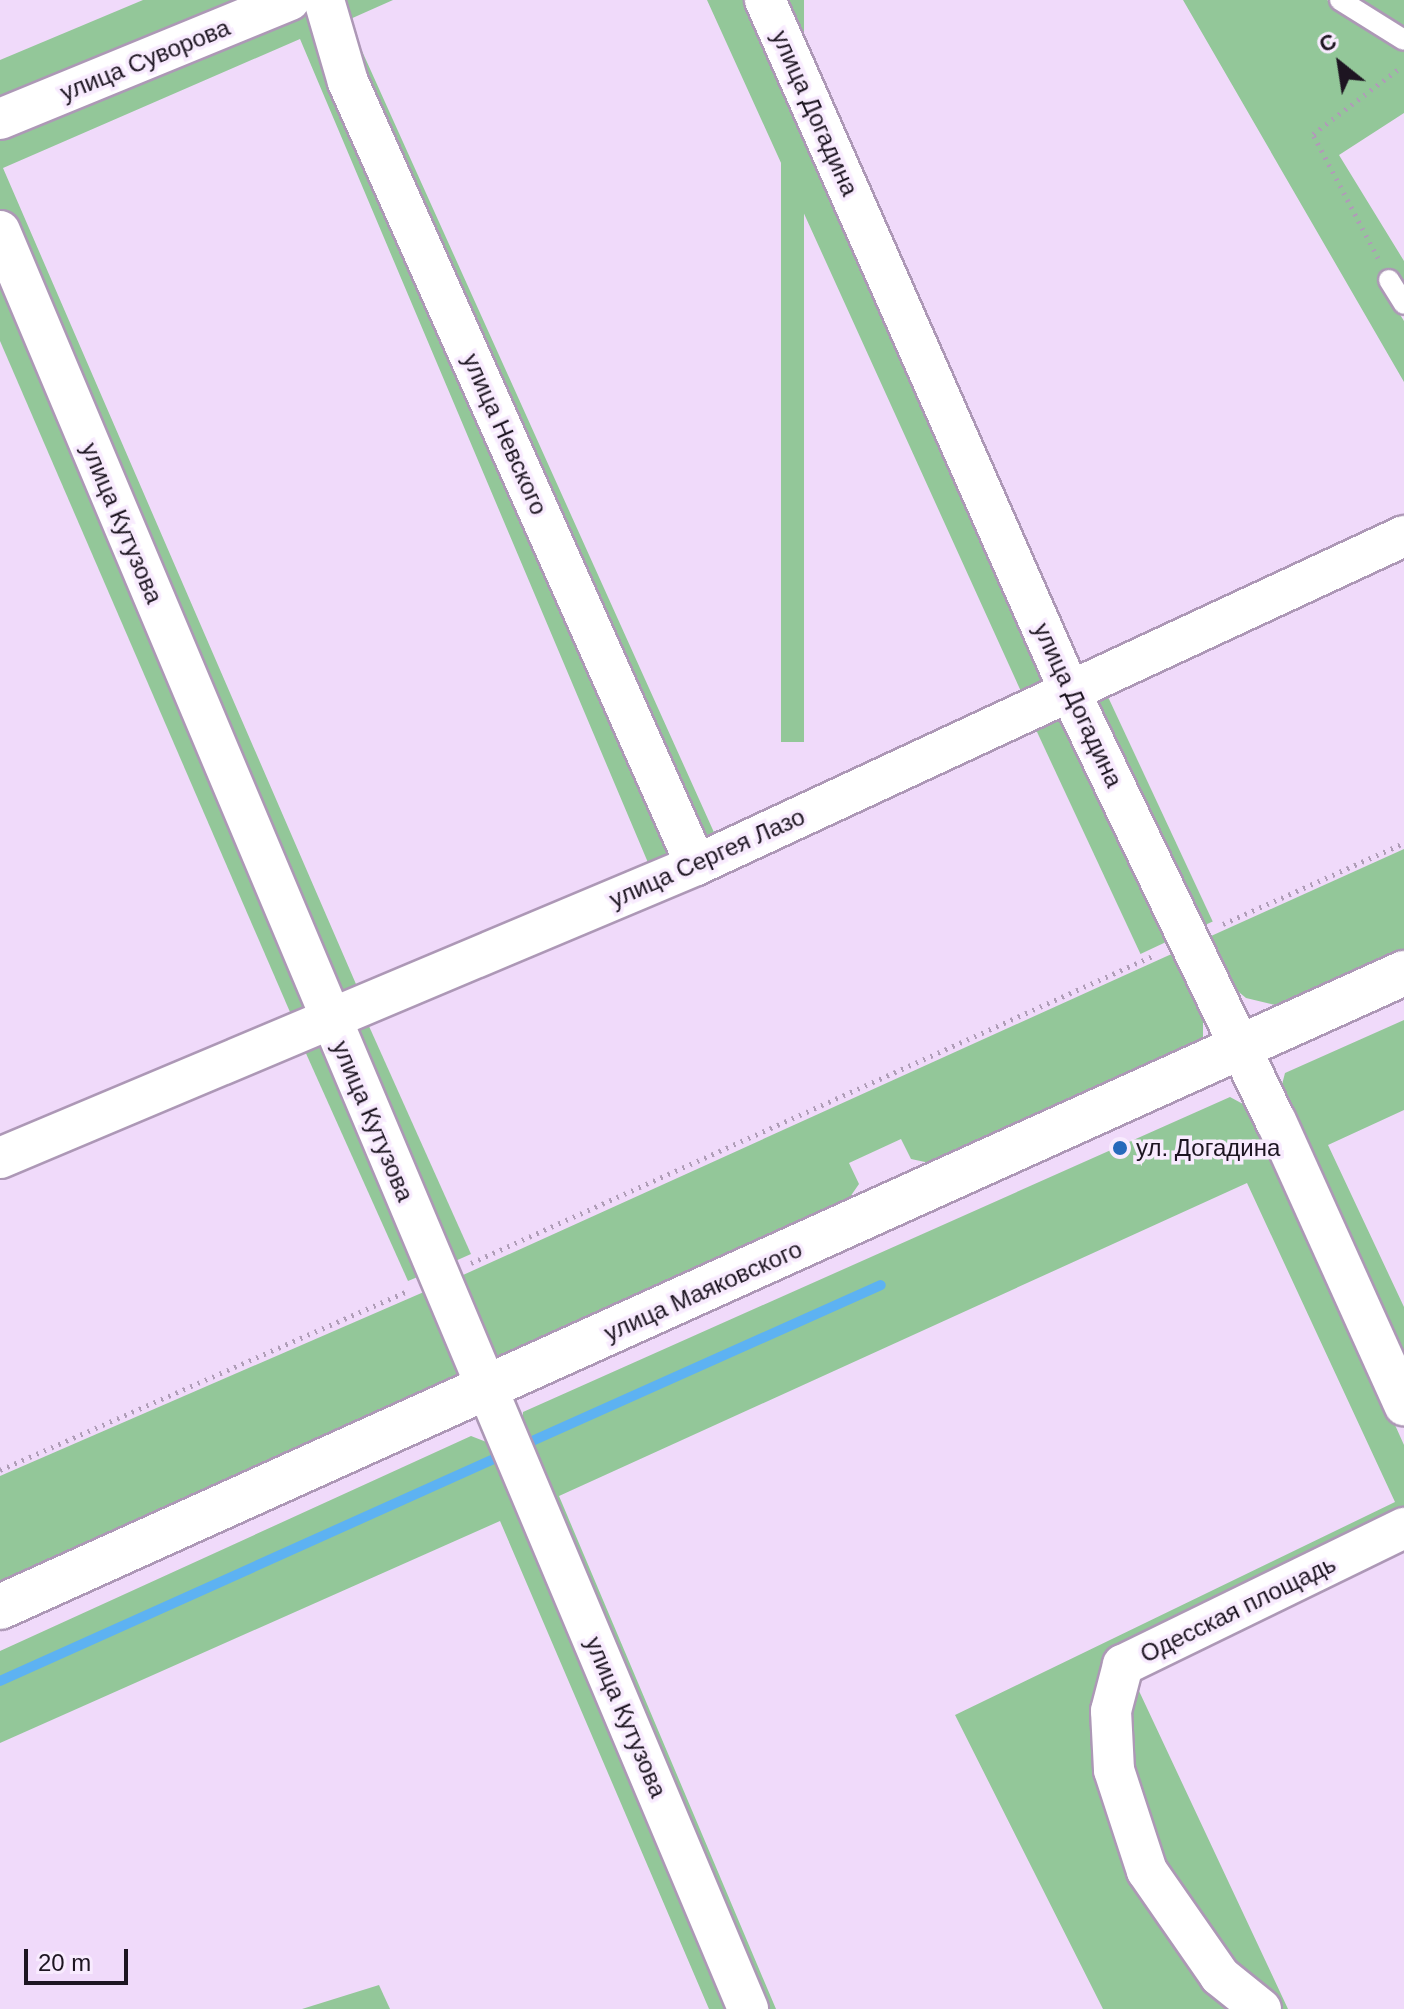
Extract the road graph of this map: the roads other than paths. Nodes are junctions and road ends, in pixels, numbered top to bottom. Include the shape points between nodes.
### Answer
1 (290, 0) edge
2 (324, 0) edge
3 (765, 0) edge
4 (1340, 0) edge
5 (1404, 40) edge
6 (0, 119) edge
7 (0, 231) edge
8 (1389, 280) road end
9 (1404, 304) edge
10 (1404, 536) edge
11 (1070, 692) junction
12 (696, 865) junction
13 (1404, 973) edge
14 (331, 1022) junction
15 (1239, 1048) junction
16 (0, 1158) edge
17 (488, 1389) junction
18 (1404, 1405) edge
19 (1404, 1528) edge
20 (0, 1607) edge
21 (748, 2009) edge
22 (1261, 2009) edge

1 - 6 street, улица Суворова
2 - 12 street, улица Невского via 348,82
3 - 11 street, улица Догадина
4 - 5 lane
7 - 14 street, улица Кутузова
8 - 9 lane
10 - 11 street, улица Сергея Лазо
11 - 12 street, улица Сергея Лазо
11 - 15 street, улица Догадина
12 - 14 street, улица Сергея Лазо
13 - 15 main road, улица Маяковского
14 - 16 street, улица Сергея Лазо
14 - 17 street, улица Кутузова
15 - 17 main road, улица Маяковского
15 - 18 street, улица Догадина
17 - 20 main road, улица Маяковского
17 - 21 street, улица Кутузова
19 - 22 street, Одесская площадь via 1123,1665 1111,1711 1114,1770 1147,1871 1220,1976

